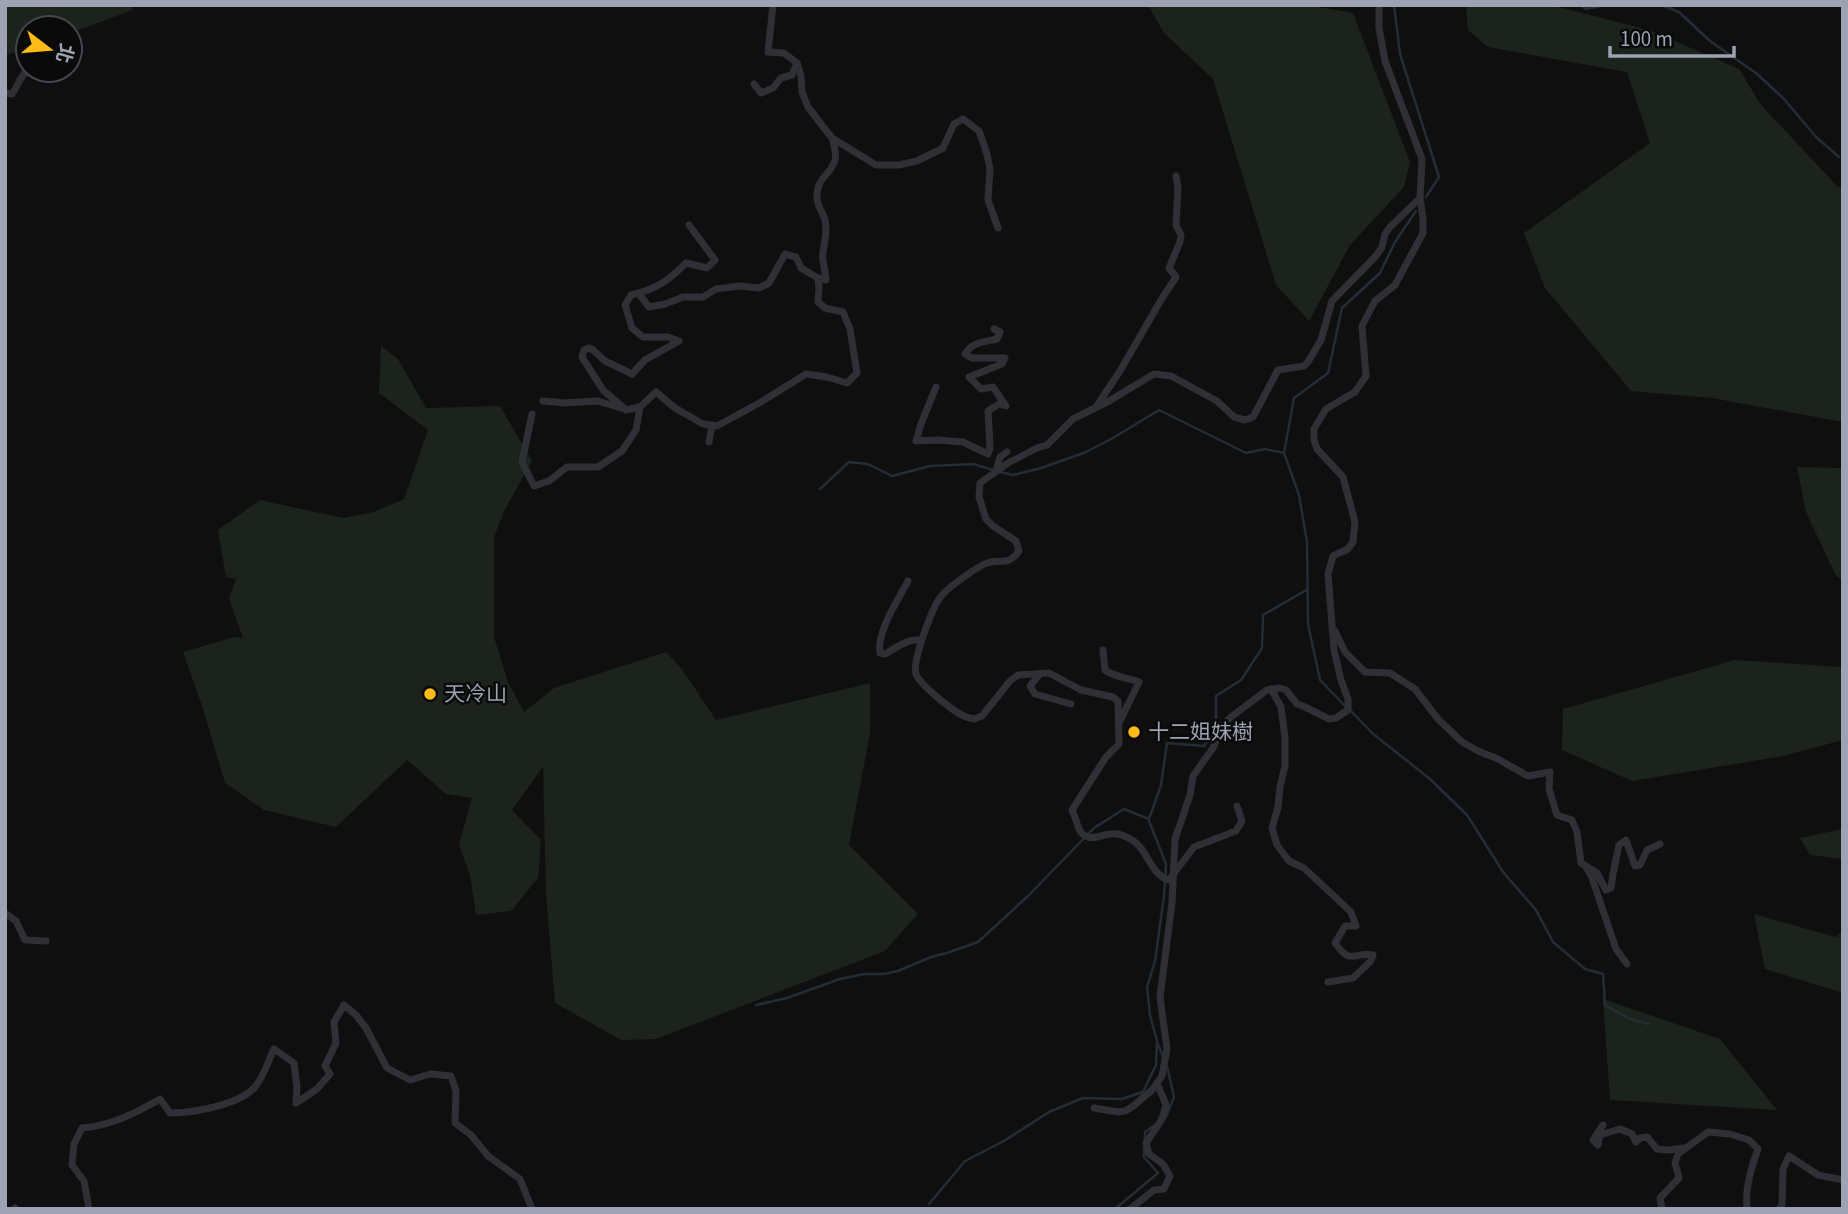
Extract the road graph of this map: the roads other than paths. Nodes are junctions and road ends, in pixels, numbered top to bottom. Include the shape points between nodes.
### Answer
1 (774, 5) edge
2 (1379, 5) edge
3 (797, 63) junction
4 (19, 84) edge
5 (754, 84) dead end
6 (5, 93) edge
7 (832, 138) junction
8 (1176, 176) dead end
9 (1420, 198) junction
10 (689, 225) dead end
11 (998, 228) dead end
12 (818, 278) junction
13 (638, 293) junction
14 (994, 329) dead end
15 (936, 387) dead end
16 (543, 401) dead end
17 (640, 407) junction
18 (1096, 407) junction
19 (626, 410) junction
20 (532, 414) dead end
21 (712, 425) junction
22 (709, 442) dead end
23 (1007, 452) dead end
24 (988, 454) junction
25 (996, 471) junction
26 (908, 581) dead end
27 (1332, 625) junction
28 (921, 640) junction
29 (1103, 650) dead end
30 (1040, 674) junction
31 (1271, 689) junction
32 (1071, 704) dead end
33 (1118, 724) junction
34 (1237, 806) dead end
35 (1660, 844) dead end
36 (1581, 863) junction
37 (1173, 876) junction
38 (5, 913) edge
39 (46, 941) dead end
40 (1627, 964) dead end
41 (1328, 982) dead end
42 (1157, 1083) junction
43 (1094, 1108) dead end
44 (1603, 1125) dead end
45 (1686, 1147) junction
46 (1843, 1181) edge
47 (89, 1209) edge
48 (532, 1209) edge
49 (1130, 1209) edge
50 (1662, 1209) edge
51 (1748, 1209) edge
52 (1779, 1209) edge

1 - 3 street via 768,52 784,53
2 - 9 street via 1385,61 1422,159
3 - 5 street via 792,75 781,78 773,88 761,93
3 - 7 street via 808,107
4 - 6 street via 12,94
7 - 11 street via 876,165 899,165 943,148 954,124 963,119 979,131 988,154 988,200
7 - 12 street via 836,158 818,187 817,200 825,221 822,256 826,280
8 - 18 street via 1176,225 1181,235 1169,268 1176,277
9 - 18 street via 1385,234 1376,256 1332,300 1321,340 1308,362 1278,370 1252,417 1234,417 1217,401 1183,382 1154,374
9 - 27 street via 1423,233 1395,285 1375,302 1362,326 1366,376 1355,392 1326,409 1314,429 1317,449 1343,477 1355,522 1353,542 1333,556 1328,574
10 - 13 street via 715,260 707,268 685,263 668,280
12 - 13 street via 801,268 796,257 785,254 769,283 759,288 716,289 703,297 683,297 649,307
12 - 21 street via 817,302 843,312 850,329 857,373 847,383 806,374
13 - 19 street via 625,305 632,328 643,337 679,341 645,360 632,374 589,348 582,357 603,390
14 - 24 street via 1000,332 997,340 979,342 965,354 1005,358 1002,364 969,377 981,389 993,387 1006,406 999,404 988,411
15 - 24 street via 916,441 963,442
16 - 19 street via 598,401
17 - 19 street
17 - 20 street via 636,429 622,451 598,467 568,467 534,486 522,462
17 - 21 street via 656,392 676,408
18 - 25 street via 1073,419 1047,445
21 - 22 street
23 - 25 street via 1000,457
24 - 25 street
25 - 28 street via 980,483 979,497 986,519 1016,541 1019,551 1007,561 981,565 942,594
26 - 28 street via 878,646 885,654
27 - 31 street via 1348,710 1329,719 1297,704 1286,690
27 - 36 street via 1345,652 1365,672 1390,673 1415,689 1462,742 1528,776 1550,772 1549,789 1557,815 1572,820
28 - 30 street via 916,674 928,689 969,718 982,716 1018,675
29 - 33 street via 1110,675 1139,682
30 - 32 street via 1030,687 1035,694
30 - 33 street via 1049,673 1081,691 1114,697
31 - 37 street via 1231,716 1193,776 1175,839
31 - 41 street via 1281,707 1285,737 1285,766 1272,828 1277,845 1289,861 1304,868 1351,912 1356,926 1345,926 1335,943 1343,954 1373,955 1353,978
33 - 37 street via 1119,744 1072,810 1086,836 1126,836 1137,842 1161,877 1169,880
34 - 37 street via 1241,821 1236,831 1194,847
35 - 36 street via 1647,850 1635,866 1626,840 1619,845 1611,888 1606,890 1597,873
36 - 40 street via 1591,875 1616,949
37 - 42 street via 1160,996 1167,1049
38 - 39 street via 16,921 25,940
42 - 43 street via 1125,1111
42 - 49 street via 1166,1105 1146,1143 1149,1154 1170,1176 1164,1189 1154,1190
44 - 45 street via 1593,1140 1598,1145 1600,1135 1620,1129 1632,1134 1636,1142 1647,1137 1657,1149
45 - 50 street via 1675,1163 1679,1178 1660,1198
45 - 51 street via 1708,1132 1749,1140 1758,1149 1749,1175
46 - 52 street via 1818,1175 1789,1156
47 - 48 street via 84,1181 72,1165 74,1144 82,1128 135,1113 160,1099 170,1113 183,1113 242,1098 256,1086 274,1049 294,1063 296,1102 330,1074 325,1066 335,1043 334,1022 344,1005 366,1028 387,1069 410,1080 430,1074 451,1076 456,1091 454,1123 520,1179

